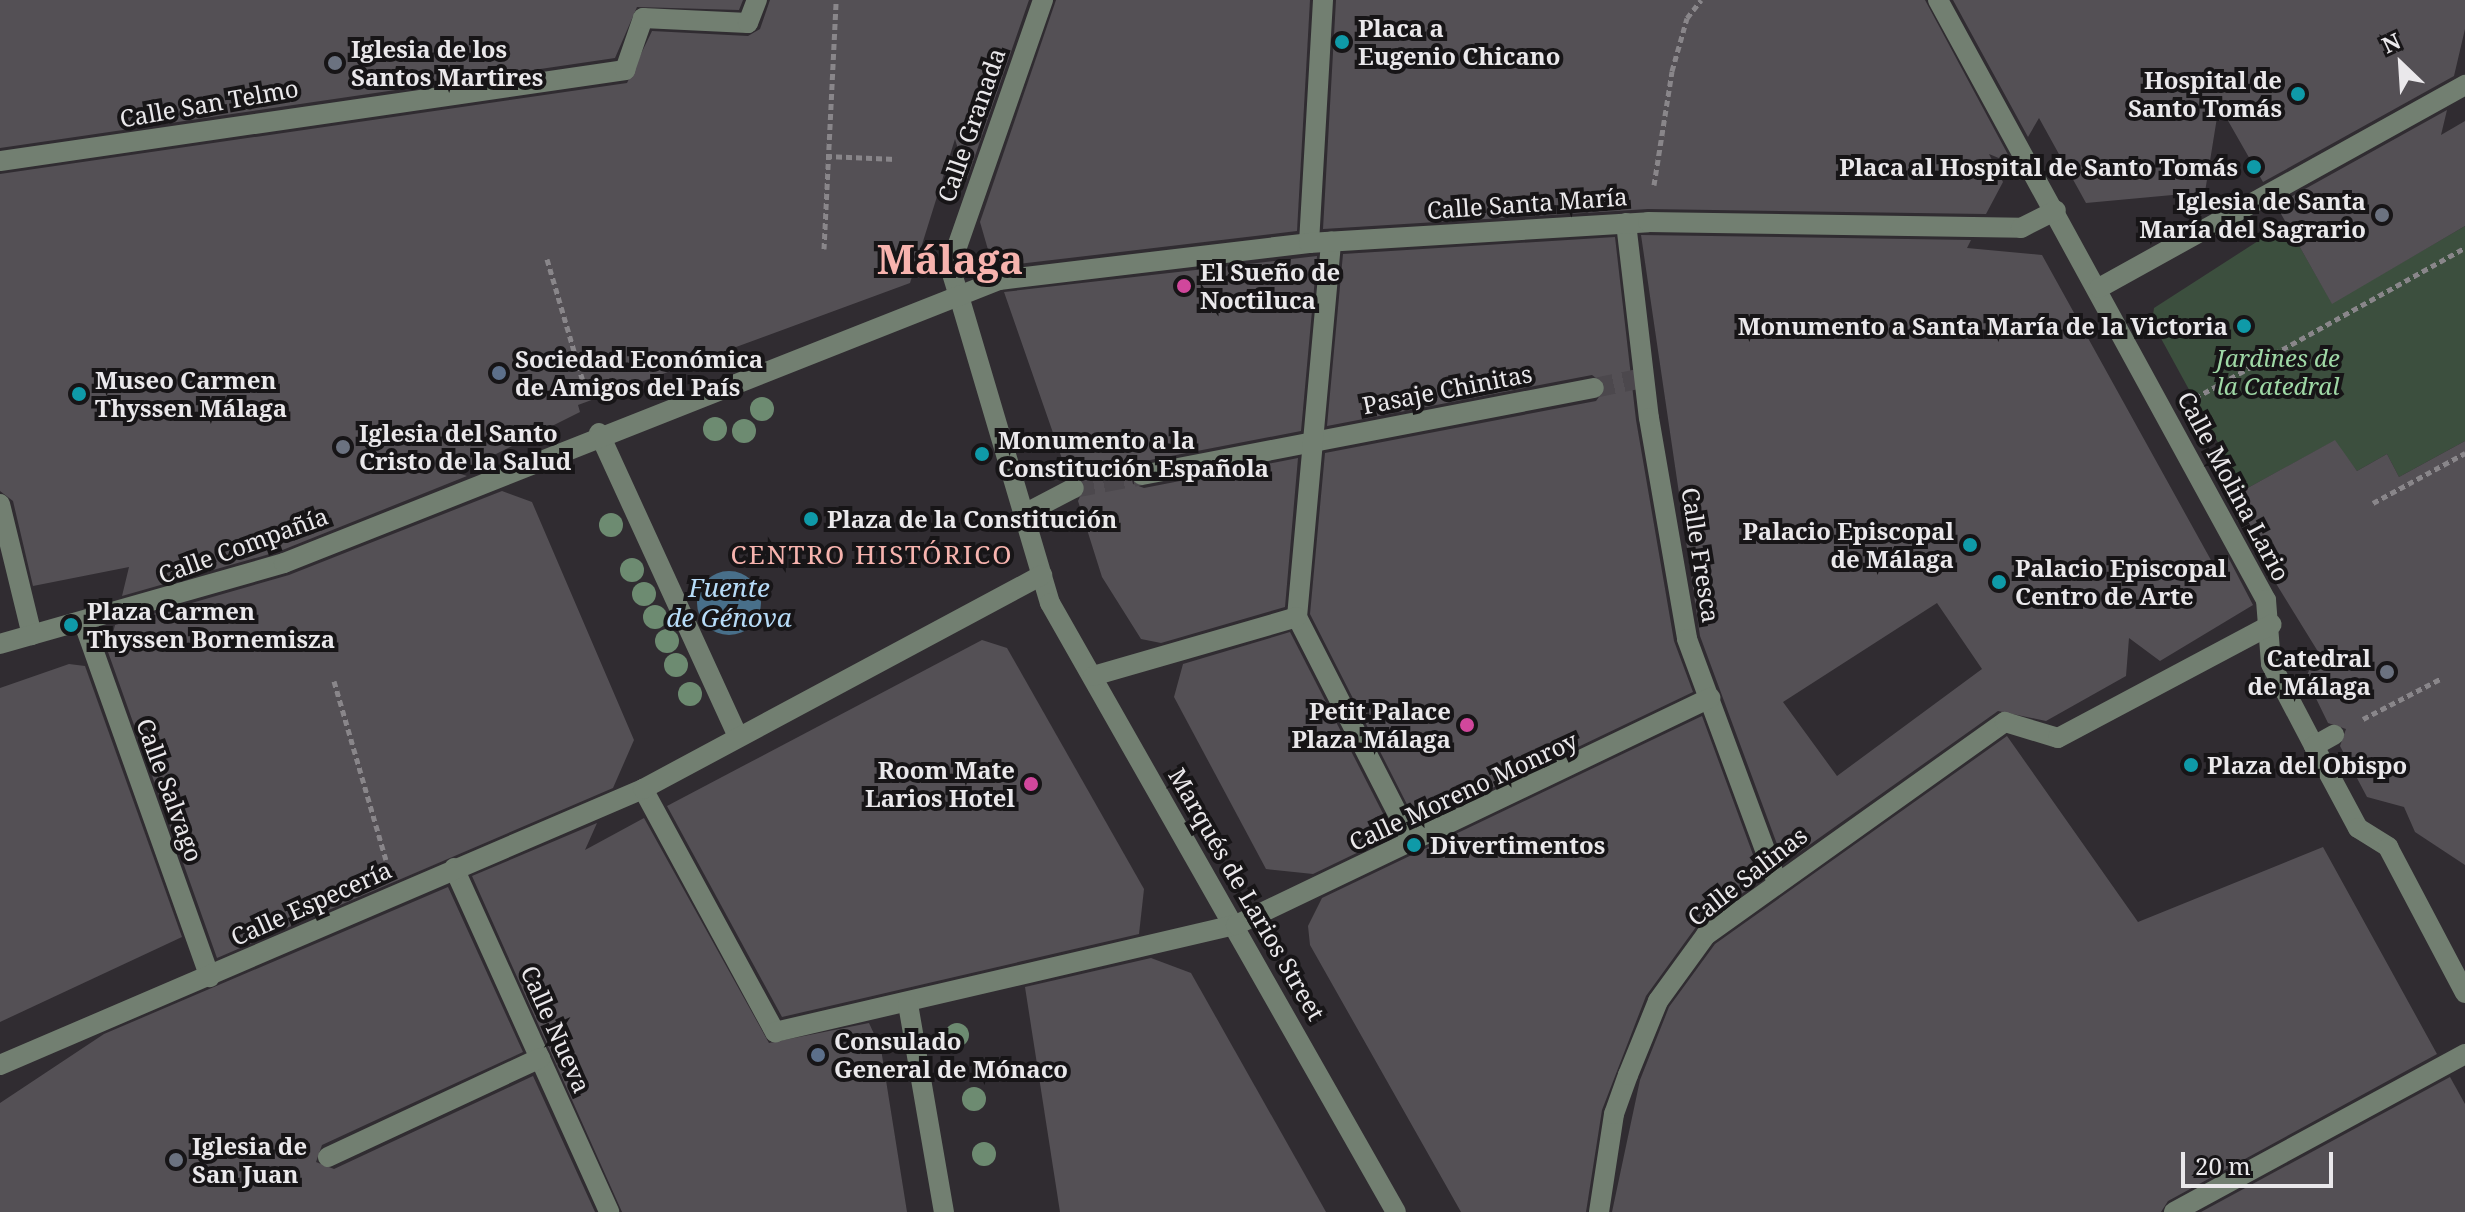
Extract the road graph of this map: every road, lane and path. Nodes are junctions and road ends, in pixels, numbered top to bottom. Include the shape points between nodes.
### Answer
1 (757, 0) edge
2 (836, 0) edge
3 (1043, 0) edge
4 (1323, 0) edge
5 (1701, 0) edge
6 (1938, 0) edge
7 (2465, 85) edge
8 (826, 156) junction
9 (896, 159) dead end
10 (0, 161) edge
11 (2056, 210) junction
12 (1648, 222) junction
13 (1626, 223) junction
14 (1331, 242) junction
15 (1309, 243) junction
16 (2465, 248) edge
17 (824, 249) dead end
18 (547, 259) dead end
19 (950, 267) joint
20 (2099, 288) junction
21 (959, 296) junction
22 (1594, 388) tunnel mouth
23 (2194, 398) dead end
24 (599, 433) junction
25 (1311, 442) junction
26 (2465, 453) edge
27 (1142, 475) tunnel mouth
28 (1074, 488) tunnel mouth
29 (2373, 503) dead end
30 (0, 504) edge
31 (1024, 514) junction
32 (1042, 575) junction
33 (1297, 617) junction
34 (83, 621) junction
35 (2272, 624) junction
36 (32, 635) junction
37 (0, 644) edge
38 (1093, 676) junction
39 (2442, 678) dead end
40 (334, 681) dead end
41 (1710, 698) junction
42 (737, 735) junction
43 (2334, 735) joint
44 (2314, 746) junction
45 (643, 789) junction
46 (1413, 844) junction
47 (385, 858) dead end
48 (454, 868) junction
49 (1777, 882) junction
50 (1236, 925) junction
51 (210, 977) junction
52 (2465, 993) edge
53 (908, 1004) junction
54 (2465, 1054) edge
55 (540, 1058) junction
56 (0, 1065) edge
57 (328, 1157) dead end
58 (609, 1212) edge
59 (944, 1212) edge
60 (1396, 1212) edge
61 (1599, 1212) edge
62 (2174, 1212) edge

1 - 10 street, Calle San Telmo via 748,23 643,18 625,70
2 - 8 path
3 - 19 street, Calle Granada
4 - 15 street
5 - 12 path via 1687,18 1672,71
6 - 11 street, Calle Molina Lario
7 - 20 street
8 - 9 path
8 - 17 path
11 - 12 street, Calle Santa María via 2021,228
11 - 20 street, Calle Molina Lario
12 - 13 street, Calle Santa María
13 - 14 street, Calle Santa María
13 - 41 street, Calle Fresca via 1671,551 1687,639
14 - 15 street, Calle Santa María
14 - 25 street
15 - 21 street, Calle Santa María via 999,280
16 - 23 path
18 - 24 path
19 - 21 street, Marqués de Larios Street
20 - 35 street, Calle Molina Lario via 2266,600
21 - 24 street, Calle Santa María
21 - 31 street, Marqués de Larios Street
22 - 25 street, Pasaje Chinitas
24 - 34 street, Calle Compañía via 284,563
24 - 42 street
25 - 27 street, Pasaje Chinitas
25 - 33 street
26 - 29 path
28 - 31 street
30 - 36 street
31 - 32 street, Marqués de Larios Street
32 - 38 street, Marqués de Larios Street via 1050,603
32 - 42 street, Calle Especería
33 - 38 street
33 - 46 street
34 - 36 street, Calle Compañía
34 - 51 street, Calle Salvago
35 - 44 street, Calle Molina Lario via 2271,664
35 - 49 street, Calle Salinas via 2058,738 2005,722
36 - 37 street, Calle Compañía
38 - 50 street, Marqués de Larios Street
39 - 43 path
40 - 47 path
41 - 46 street, Calle Moreno Monroy
41 - 49 street, Calle Fresca
42 - 45 street, Calle Especería
43 - 44 street
44 - 52 street, Calle Molina Lario via 2358,828 2388,847
45 - 48 street, Calle Especería
45 - 53 street, Calle Moreno Monroy via 775,1032
46 - 50 street, Calle Moreno Monroy
48 - 51 street, Calle Especería
48 - 55 street, Calle Nueva
49 - 61 street, Calle Salinas via 1706,935 1658,1001 1614,1114
50 - 53 street, Calle Moreno Monroy
50 - 60 street, Marqués de Larios Street
51 - 56 street, Calle Especería
53 - 59 street
54 - 62 street
55 - 57 street
55 - 58 street, Calle Nueva

